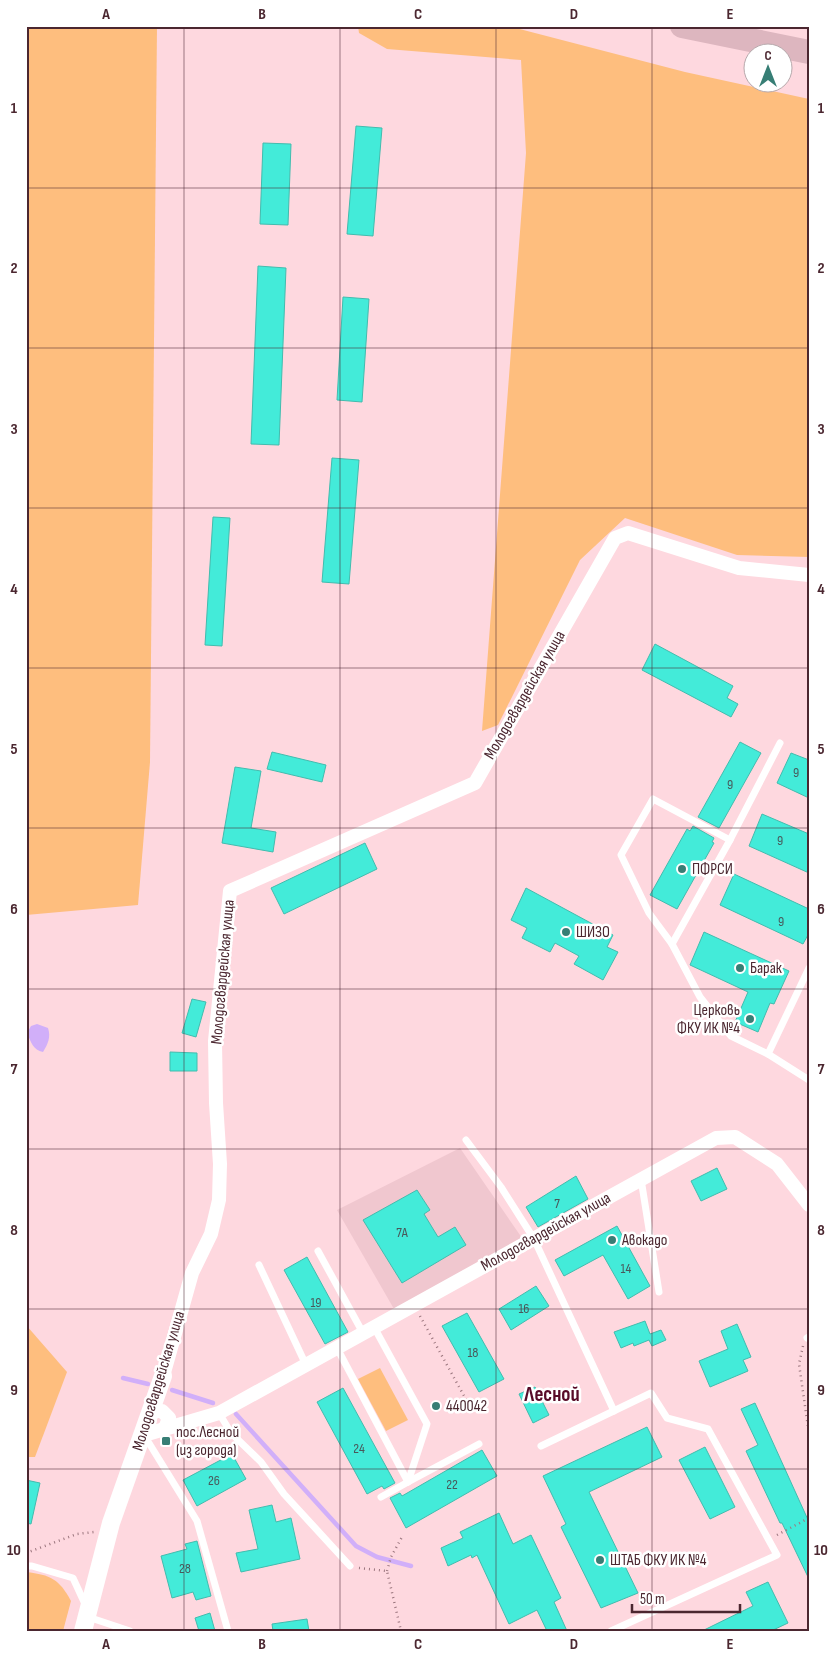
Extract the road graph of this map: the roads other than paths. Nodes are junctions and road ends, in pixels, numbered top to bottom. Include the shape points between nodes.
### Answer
1 (666, 26) edge
2 (682, 26) edge
3 (742, 47) edge
4 (809, 52) edge
5 (792, 60) edge
6 (809, 64) edge
7 (809, 575) edge
8 (780, 743) dead end
9 (730, 840) junction
10 (672, 944) junction
11 (809, 968) edge
12 (768, 1054) junction
13 (809, 1080) edge
14 (466, 1140) dead end
15 (642, 1179) junction
16 (809, 1205) edge
17 (534, 1239) junction
18 (318, 1252) dead end
19 (259, 1265) dead end
20 (659, 1292) dead end
21 (368, 1330) junction
22 (337, 1348) junction
23 (306, 1365) junction
24 (163, 1376) joint
25 (152, 1411) junction
26 (614, 1411) junction
27 (219, 1413) junction
28 (165, 1428) junction
29 (144, 1435) junction
30 (479, 1444) dead end
31 (541, 1446) dead end
32 (408, 1482) junction
33 (381, 1497) dead end
34 (26, 1566) edge
35 (350, 1566) road end
36 (86, 1620) edge
37 (130, 1631) edge
38 (228, 1631) edge
39 (611, 1631) edge

1 - 3 street
2 - 4 highway
5 - 6 street
7 - 24 street, Молодогвардейская улица via 739,568 628,533 615,538 474,783 230,891 215,1041 219,1200 211,1234 192,1274
8 - 9 lane
9 - 10 lane
9 - 10 lane via 653,799 621,854 649,913
10 - 12 lane via 700,997 731,1036
11 - 12 lane
12 - 13 lane
14 - 17 lane
15 - 16 street, Молодогвардейская улица via 716,1138 735,1137 777,1164
15 - 17 street, Молодогвардейская улица
15 - 20 lane
17 - 21 street, Молодогвардейская улица
17 - 26 lane
18 - 21 lane
19 - 23 lane
21 - 22 street, Молодогвардейская улица
21 - 32 lane via 428,1424
22 - 23 street, Молодогвардейская улица
22 - 32 lane
23 - 27 street, Молодогвардейская улица
24 - 25 street, Молодогвардейская улица
25 - 28 street via 162,1411 169,1418
25 - 29 street, Молодогвардейская улица
26 - 31 lane
26 - 39 lane via 651,1393 667,1418 708,1429 777,1555
27 - 28 street, Молодогвардейская улица
27 - 35 lane via 231,1433
28 - 29 street, Молодогвардейская улица
29 - 36 street, Молодогвардейская улица via 109,1529
29 - 38 lane via 197,1521
30 - 32 lane
32 - 33 lane
34 - 36 lane via 73,1578 82,1594
36 - 37 lane

